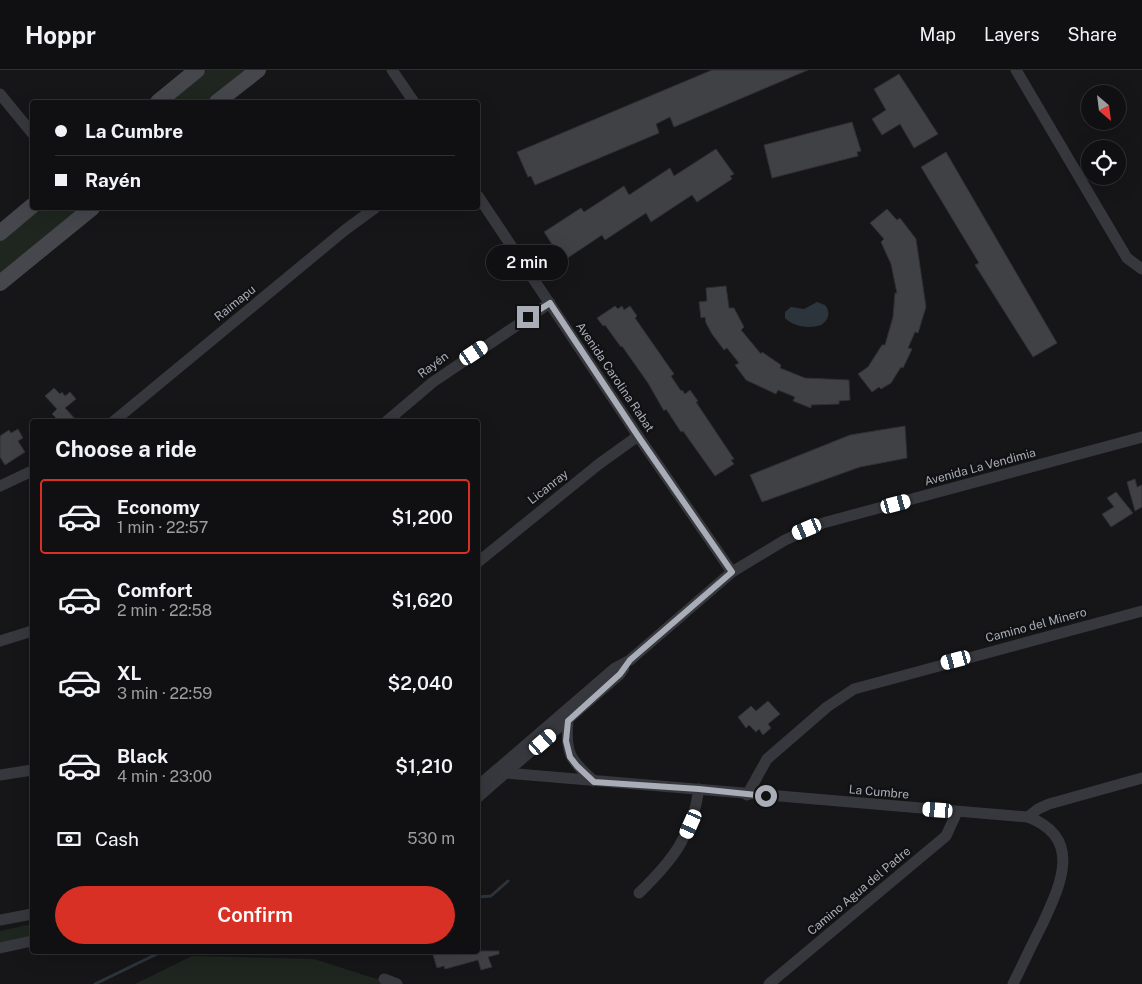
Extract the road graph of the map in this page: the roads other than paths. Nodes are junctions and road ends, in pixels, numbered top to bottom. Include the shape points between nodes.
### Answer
1 (197, 70) edge
2 (258, 70) edge
3 (392, 70) edge
4 (1016, 70) edge
5 (0, 94) edge
6 (160, 100) edge
7 (220, 100) edge
8 (413, 100) edge
9 (30, 131) edge
10 (480, 199) edge
11 (30, 208) edge
12 (90, 210) edge
13 (372, 210) edge
14 (0, 233) edge
15 (1142, 269) edge
16 (0, 283) edge
17 (550, 303) junction
18 (116, 419) edge
19 (388, 419) edge
20 (638, 436) junction
21 (1142, 437) edge
22 (30, 472) edge
23 (0, 486) edge
24 (480, 560) edge
25 (732, 572) junction
26 (1142, 611) edge
27 (30, 632) edge
28 (0, 641) edge
29 (630, 660) junction
30 (568, 721) junction
31 (30, 770) edge
32 (500, 773) junction
33 (0, 775) edge
34 (1142, 778) edge
35 (594, 782) junction
36 (480, 785) edge
37 (699, 789) junction
38 (747, 795) junction
39 (480, 796) edge
40 (958, 812) junction
41 (1028, 817) junction
42 (639, 892) dead end
43 (30, 914) edge
44 (0, 920) edge
45 (30, 941) edge
46 (0, 948) edge
47 (384, 978) dead end
48 (397, 984) edge
49 (769, 984) edge
50 (1013, 984) edge

1 - 6 street
2 - 7 street
3 - 8 street
4 - 15 street via 1127,258
5 - 9 street
10 - 17 street, Avenida Carolina Rabat
11 - 14 street
12 - 16 street
13 - 18 street, Raimapu
17 - 19 street, Rayén via 433,382
17 - 20 street, Avenida Carolina Rabat
20 - 24 street, Licanray
20 - 25 street, Avenida Carolina Rabat
21 - 25 street, Avenida La Vendimia via 824,523 785,540
22 - 23 street
25 - 29 street, Avenida La Vendimia
26 - 38 street, Camino del Minero via 854,689 835,701 767,759
27 - 28 street
29 - 30 street, Avenida La Vendimia via 620,674
29 - 32 street, Avenida La Vendimia via 615,668
30 - 32 street, Avenida La Vendimia
30 - 35 street via 566,741 570,757
31 - 33 street
32 - 35 street, La Cumbre
32 - 36 street, Avenida La Vendimia
32 - 39 street, Avenida La Vendimia
34 - 41 street via 1049,804
35 - 37 street, La Cumbre
37 - 38 street, La Cumbre
37 - 42 street via 691,824 682,844 670,862
38 - 40 street, La Cumbre
40 - 41 street, La Cumbre
40 - 49 street, Camino Agua del Padre via 946,836
41 - 50 street, La Cumbre via 1044,825 1055,836 1062,852 1064,869 1054,898
43 - 44 street
45 - 46 street
47 - 48 street

